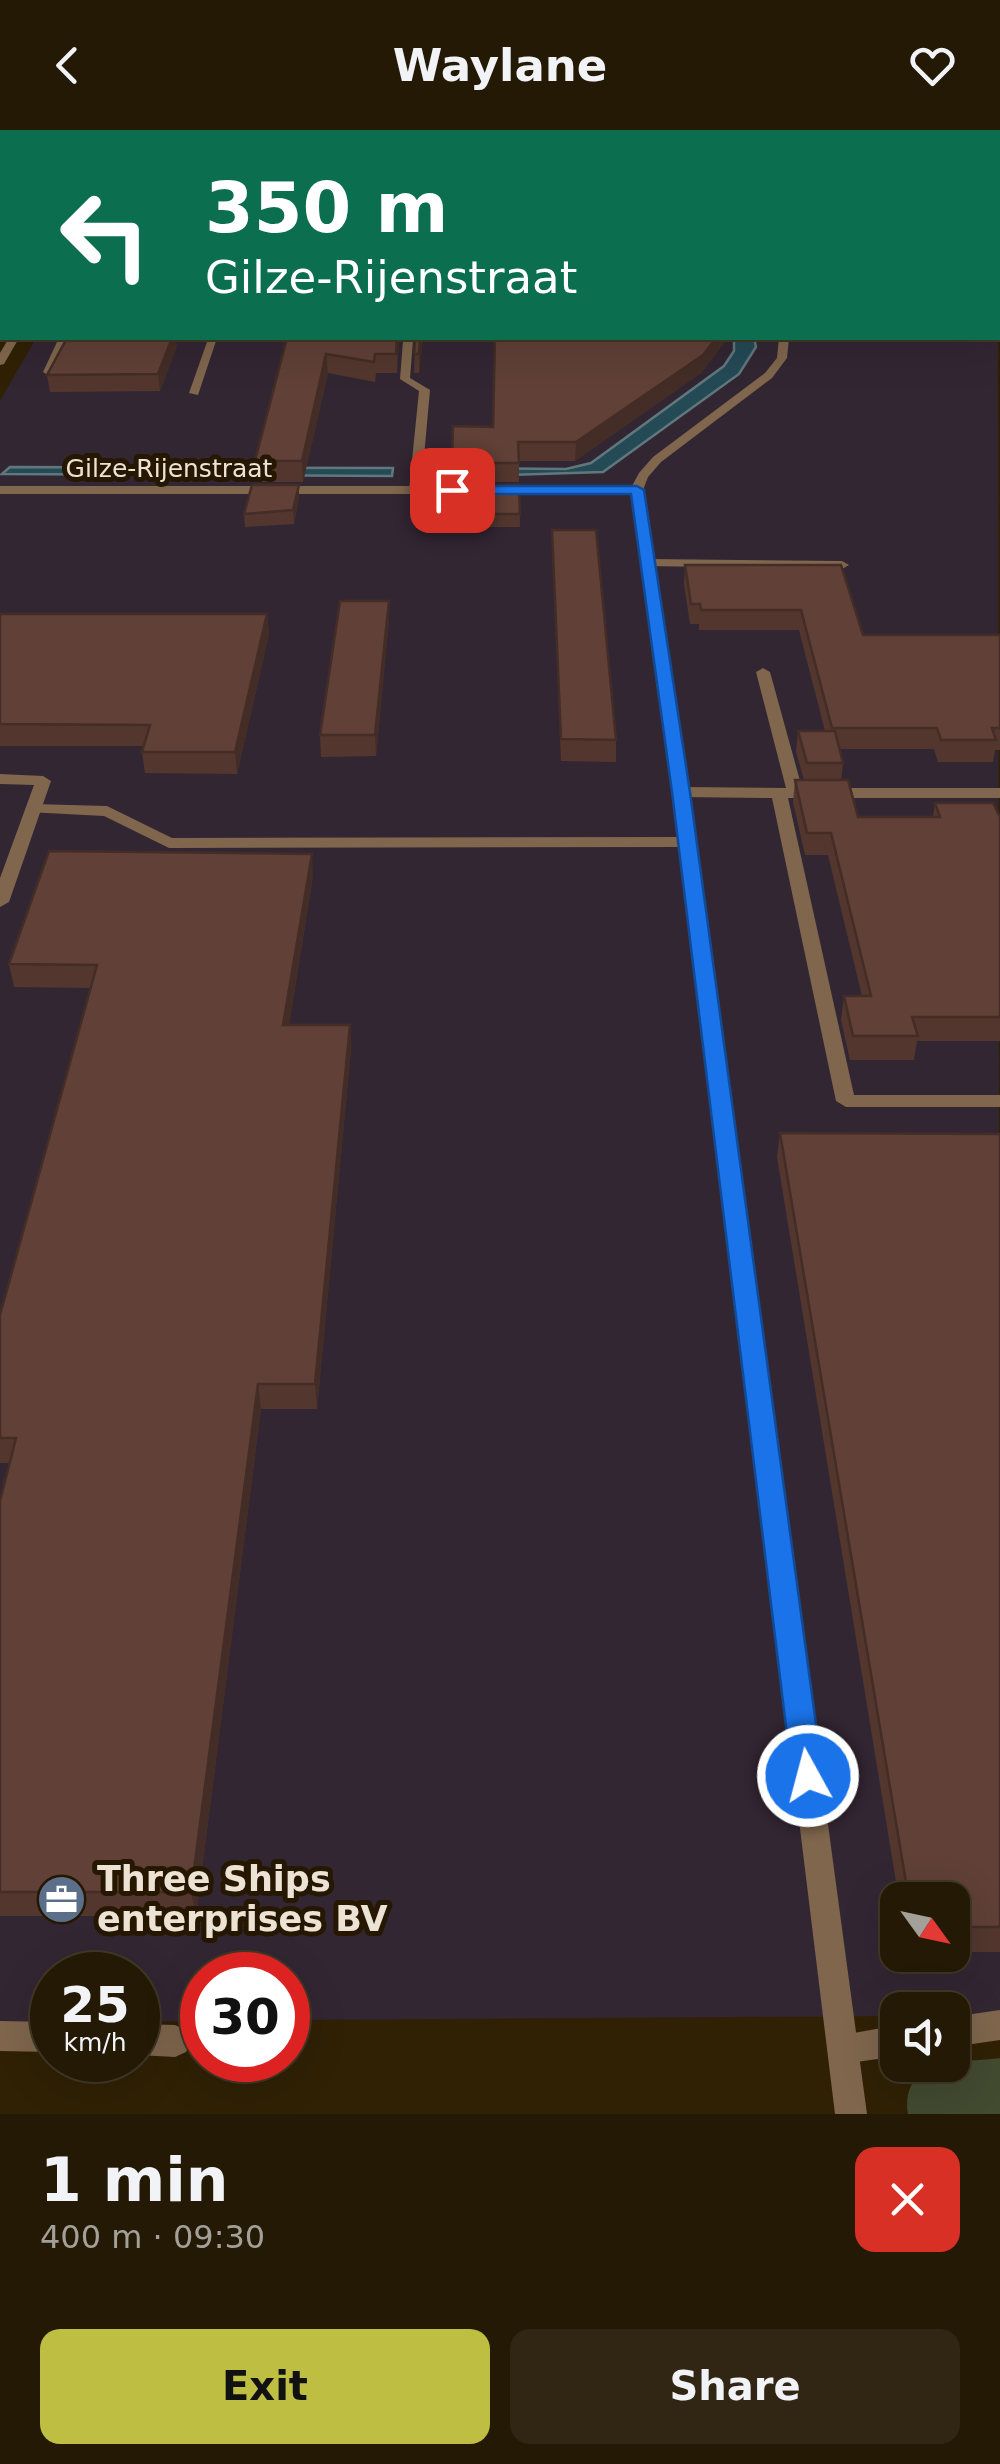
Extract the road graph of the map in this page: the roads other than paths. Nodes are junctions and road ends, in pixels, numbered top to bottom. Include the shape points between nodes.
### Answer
1 (13, 340) edge
2 (64, 340) edge
3 (213, 340) edge
4 (784, 340) edge
5 (408, 342) dead end
6 (0, 362) edge
7 (48, 372) edge
8 (194, 393) dead end
9 (0, 490) edge
10 (415, 490) junction
11 (637, 490) junction
12 (648, 562) junction
13 (842, 565) edge
14 (763, 672) dead end
15 (0, 779) edge
16 (681, 792) junction
17 (787, 793) junction
18 (1000, 793) edge
19 (33, 809) junction
20 (687, 842) junction
21 (0, 902) edge
22 (1000, 1100) edge
23 (1000, 2026) edge
24 (970, 2030) edge
25 (0, 2036) edge
26 (30, 2037) edge
27 (160, 2041) edge
28 (175, 2041) dead end
29 (880, 2043) edge
30 (843, 2048) junction
31 (850, 2114) edge

1 - 6 street
2 - 7 street
3 - 8 street
4 - 11 street via 782,359 758,384 654,463
5 - 10 street via 404,379 425,390
9 - 10 street, Gilze-Rijenstraat
10 - 11 street, Gilze-Rijenstraat
11 - 12 street
12 - 13 street
12 - 16 street
14 - 17 street
15 - 19 street via 44,781
16 - 17 street
16 - 20 street
17 - 18 street
17 - 22 street via 846,1102
19 - 20 street via 107,811 169,843
19 - 21 street
20 - 30 street
23 - 24 street
25 - 26 street
27 - 28 street
29 - 30 street
30 - 31 street

